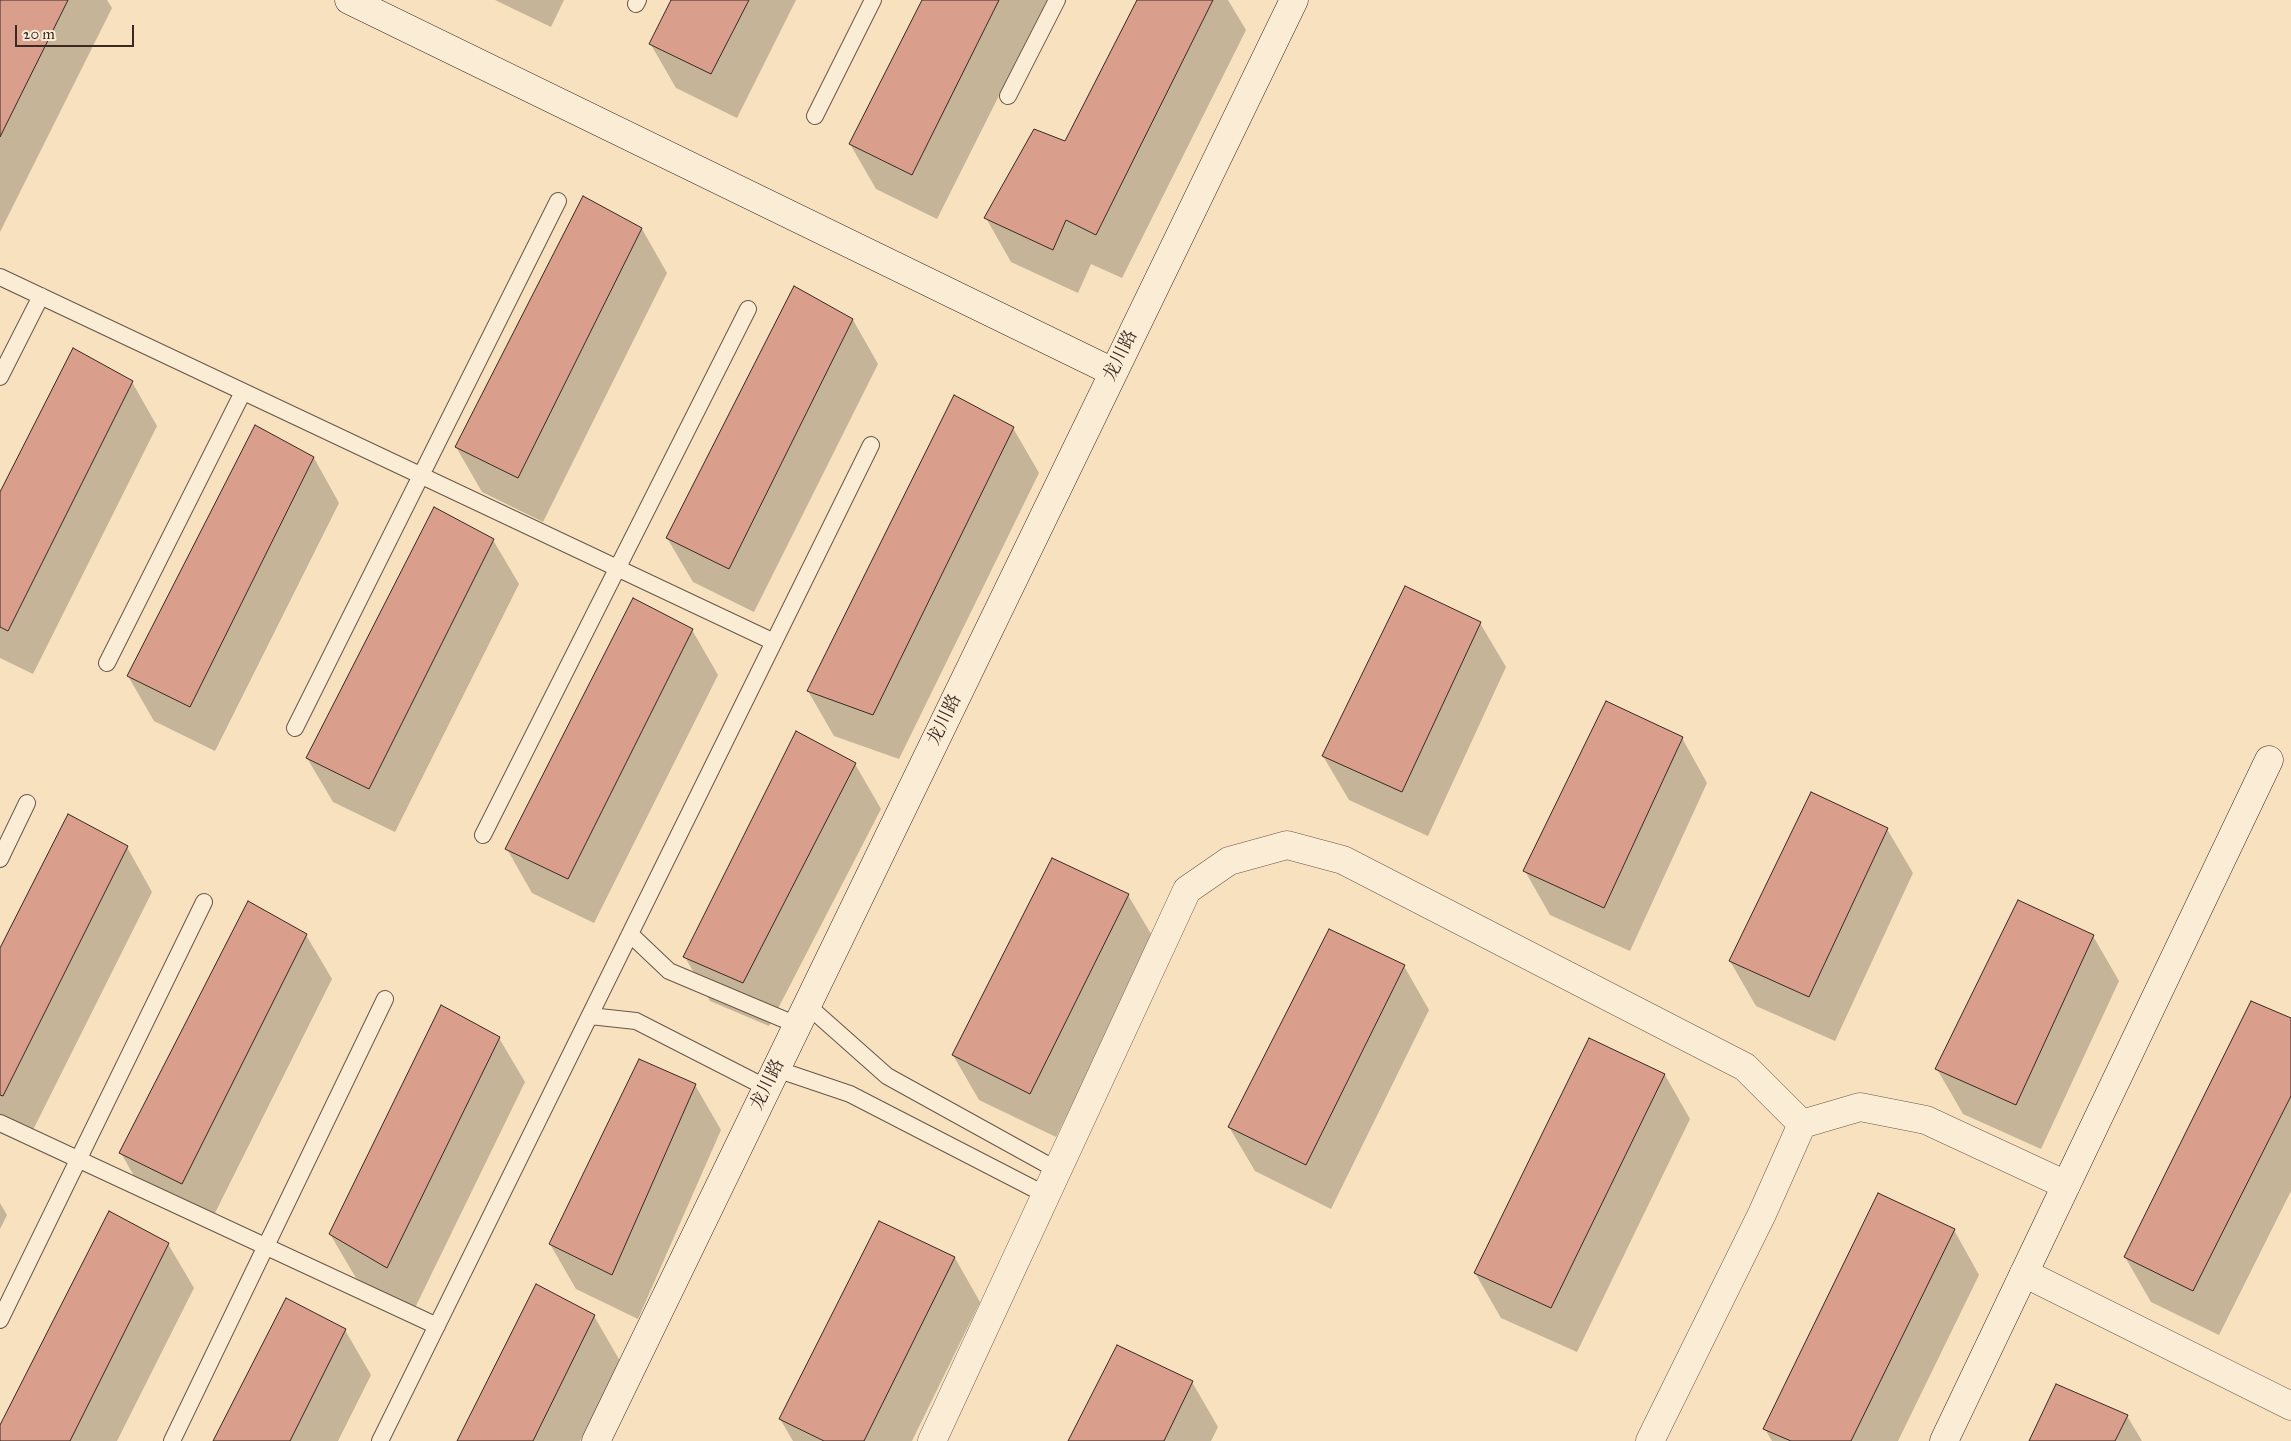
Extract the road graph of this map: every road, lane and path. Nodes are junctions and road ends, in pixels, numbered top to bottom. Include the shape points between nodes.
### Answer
1 (349, 0) edge
2 (873, 0) edge
3 (1057, 0) edge
4 (1294, 0) edge
5 (1008, 96) dead end
6 (816, 116) dead end
7 (558, 201) dead end
8 (0, 277) edge
9 (40, 296) junction
10 (748, 309) dead end
11 (1113, 372) junction
12 (0, 377) edge
13 (243, 392) junction
14 (871, 445) dead end
15 (421, 475) junction
16 (618, 568) junction
17 (774, 642) junction
18 (107, 664) dead end
19 (295, 728) dead end
20 (2269, 760) dead end
21 (27, 803) dead end
22 (483, 835) dead end
23 (0, 859) edge
24 (204, 902) dead end
25 (630, 934) junction
26 (385, 999) dead end
27 (802, 1015) junction
28 (590, 1016) junction
29 (771, 1078) junction
30 (0, 1123) edge
31 (1802, 1124) junction
32 (78, 1159) junction
33 (1057, 1170) junction
34 (2066, 1185) junction
35 (1046, 1195) junction
36 (266, 1246) junction
37 (2024, 1273) junction
38 (0, 1320) edge
39 (437, 1326) junction
40 (2291, 1406) edge
41 (172, 1441) edge
42 (380, 1441) edge
43 (596, 1441) edge
44 (932, 1441) edge
45 (1650, 1441) edge
46 (1944, 1441) edge

1 - 11 street
2 - 6 lane
3 - 5 lane
4 - 11 street, 龙川路
7 - 15 lane
8 - 9 lane
9 - 12 lane
9 - 13 lane
10 - 16 lane
11 - 27 street, 龙川路
13 - 15 lane
13 - 18 lane
14 - 17 lane
15 - 16 lane
15 - 19 lane
16 - 17 lane
16 - 22 lane
17 - 25 lane
20 - 34 street
21 - 23 lane
24 - 32 lane
25 - 27 lane via 669,971
25 - 28 lane
26 - 36 lane
27 - 29 street, 龙川路
27 - 33 lane via 887,1076
28 - 29 lane via 636,1021
28 - 39 lane
29 - 35 lane via 850,1094
29 - 43 street, 龙川路
30 - 32 lane
31 - 33 street via 1745,1067 1343,860 1287,845 1228,862 1187,890
31 - 34 street via 1860,1107 1926,1120
31 - 45 street via 1762,1214
32 - 36 lane
32 - 38 lane
33 - 35 street
34 - 37 street
35 - 44 street
36 - 39 lane
36 - 41 lane
37 - 40 street
37 - 46 street
39 - 42 lane

